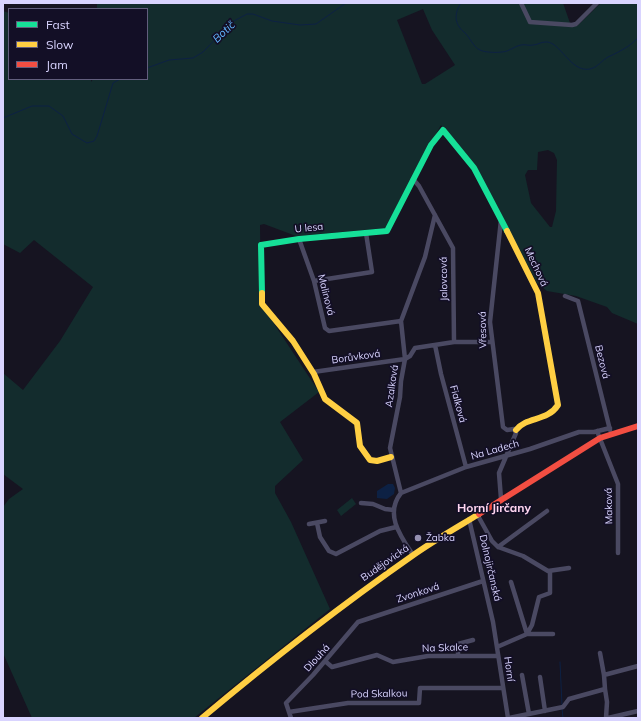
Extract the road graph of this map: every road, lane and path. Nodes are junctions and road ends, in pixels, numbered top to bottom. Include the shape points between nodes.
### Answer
1 (521, 3) edge
2 (597, 3) edge
3 (443, 130) joint
4 (413, 180) junction
5 (435, 215) junction
6 (501, 218) junction
7 (366, 233) junction
8 (299, 239) junction
9 (314, 281) junction
10 (565, 296) dead end
11 (401, 322) junction
12 (454, 342) junction
13 (492, 342) junction
14 (435, 345) junction
15 (405, 360) junction
16 (313, 372) junction
17 (638, 426) edge
18 (516, 430) junction
19 (597, 431) junction
20 (610, 431) junction
21 (600, 438) junction
22 (505, 455) junction
23 (391, 457) junction
24 (466, 467) junction
25 (401, 494) junction
26 (501, 499) junction
27 (361, 503) dead end
28 (394, 510) junction
29 (547, 511) dead end
30 (477, 514) junction
31 (469, 519) junction
32 (325, 521) dead end
33 (317, 523) junction
34 (309, 524) dead end
35 (396, 527) junction
36 (498, 547) junction
37 (618, 553) dead end
38 (413, 555) junction
39 (569, 568) dead end
40 (550, 572) junction
41 (483, 581) junction
42 (511, 582) dead end
43 (358, 622) joint
44 (492, 622) joint
45 (527, 634) junction
46 (553, 634) dead end
47 (473, 640) dead end
48 (497, 647) junction
49 (600, 653) dead end
50 (458, 656) junction
51 (498, 656) junction
52 (325, 661) junction
53 (638, 666) edge
54 (522, 675) dead end
55 (604, 675) junction
56 (540, 677) dead end
57 (503, 688) junction
58 (605, 689) junction
59 (545, 711) junction
60 (638, 711) edge
61 (289, 712) junction
62 (529, 714) junction
63 (202, 718) edge
64 (291, 718) edge
65 (508, 718) edge
66 (607, 718) edge

1 - 2 street via 530,22 572,25
3 - 4 street, U lesa via 431,146
3 - 6 street, Mechová via 474,168
4 - 5 street, Jalovcová
4 - 7 street, U lesa via 387,231
5 - 11 street, Azalková via 425,257
5 - 12 street, Jalovcová via 453,248
6 - 13 street, Vřesová via 490,322
6 - 18 street, Mechová via 538,293 558,405 553,413 520,425
7 - 8 street, U lesa
7 - 9 street via 372,272
8 - 9 street, Malinová
8 - 16 street, U lesa via 261,246 262,304 293,341
9 - 11 street, Malinová via 325,328 329,331
10 - 20 street, Bezová via 578,301
11 - 15 street, Azalková
12 - 13 street
12 - 14 street
13 - 18 street, Vřesová via 503,427 507,430
14 - 15 street via 415,348
14 - 24 street, Fialková
15 - 16 street, Borůvková
15 - 23 street, Azalková via 390,448
16 - 23 street via 325,399 357,423 360,446 370,460
17 - 20 street, Budějovická
18 - 22 street
19 - 20 street, Na Ladech
19 - 21 street
19 - 22 street, Na Ladech via 579,432
20 - 21 street, Budějovická
21 - 26 street, Budějovická
21 - 37 street, Maková via 618,484
22 - 24 street, Na Ladech
22 - 26 street via 499,473
23 - 25 street, Azalková
24 - 25 street, Na Ladech
25 - 28 street via 395,500
26 - 30 street, Budějovická
27 - 28 street
28 - 35 street
29 - 36 street
30 - 31 street, Budějovická
30 - 36 street
31 - 38 street, Budějovická
31 - 41 street, Dolnojirčanská
32 - 33 street
33 - 34 street
33 - 35 street via 320,536 329,551 336,554 380,531
35 - 38 street
36 - 40 street via 523,556
38 - 63 street, Budějovická via 311,630
39 - 40 street
40 - 45 street via 550,593 539,597
41 - 43 street, Zvonková
41 - 44 street, Dolnojirčanská
42 - 45 street
43 - 52 street, Dlouhá
44 - 48 street, Horní
45 - 46 street
45 - 48 street
47 - 50 street via 458,644
48 - 51 street, Horní
49 - 55 street
50 - 51 street, Na Skalce
50 - 52 street, Na Skalce via 428,656 393,662 377,655 332,667
51 - 57 street, Horní
52 - 61 street, Dlouhá via 286,703
53 - 55 street
54 - 62 street
55 - 58 street
56 - 59 street
57 - 61 street, Pod Skalkou via 420,688 419,703 348,703
57 - 65 street, Horní
58 - 59 street via 569,699 562,707
58 - 66 street
59 - 62 street
60 - 66 street
61 - 64 street
62 - 65 street

